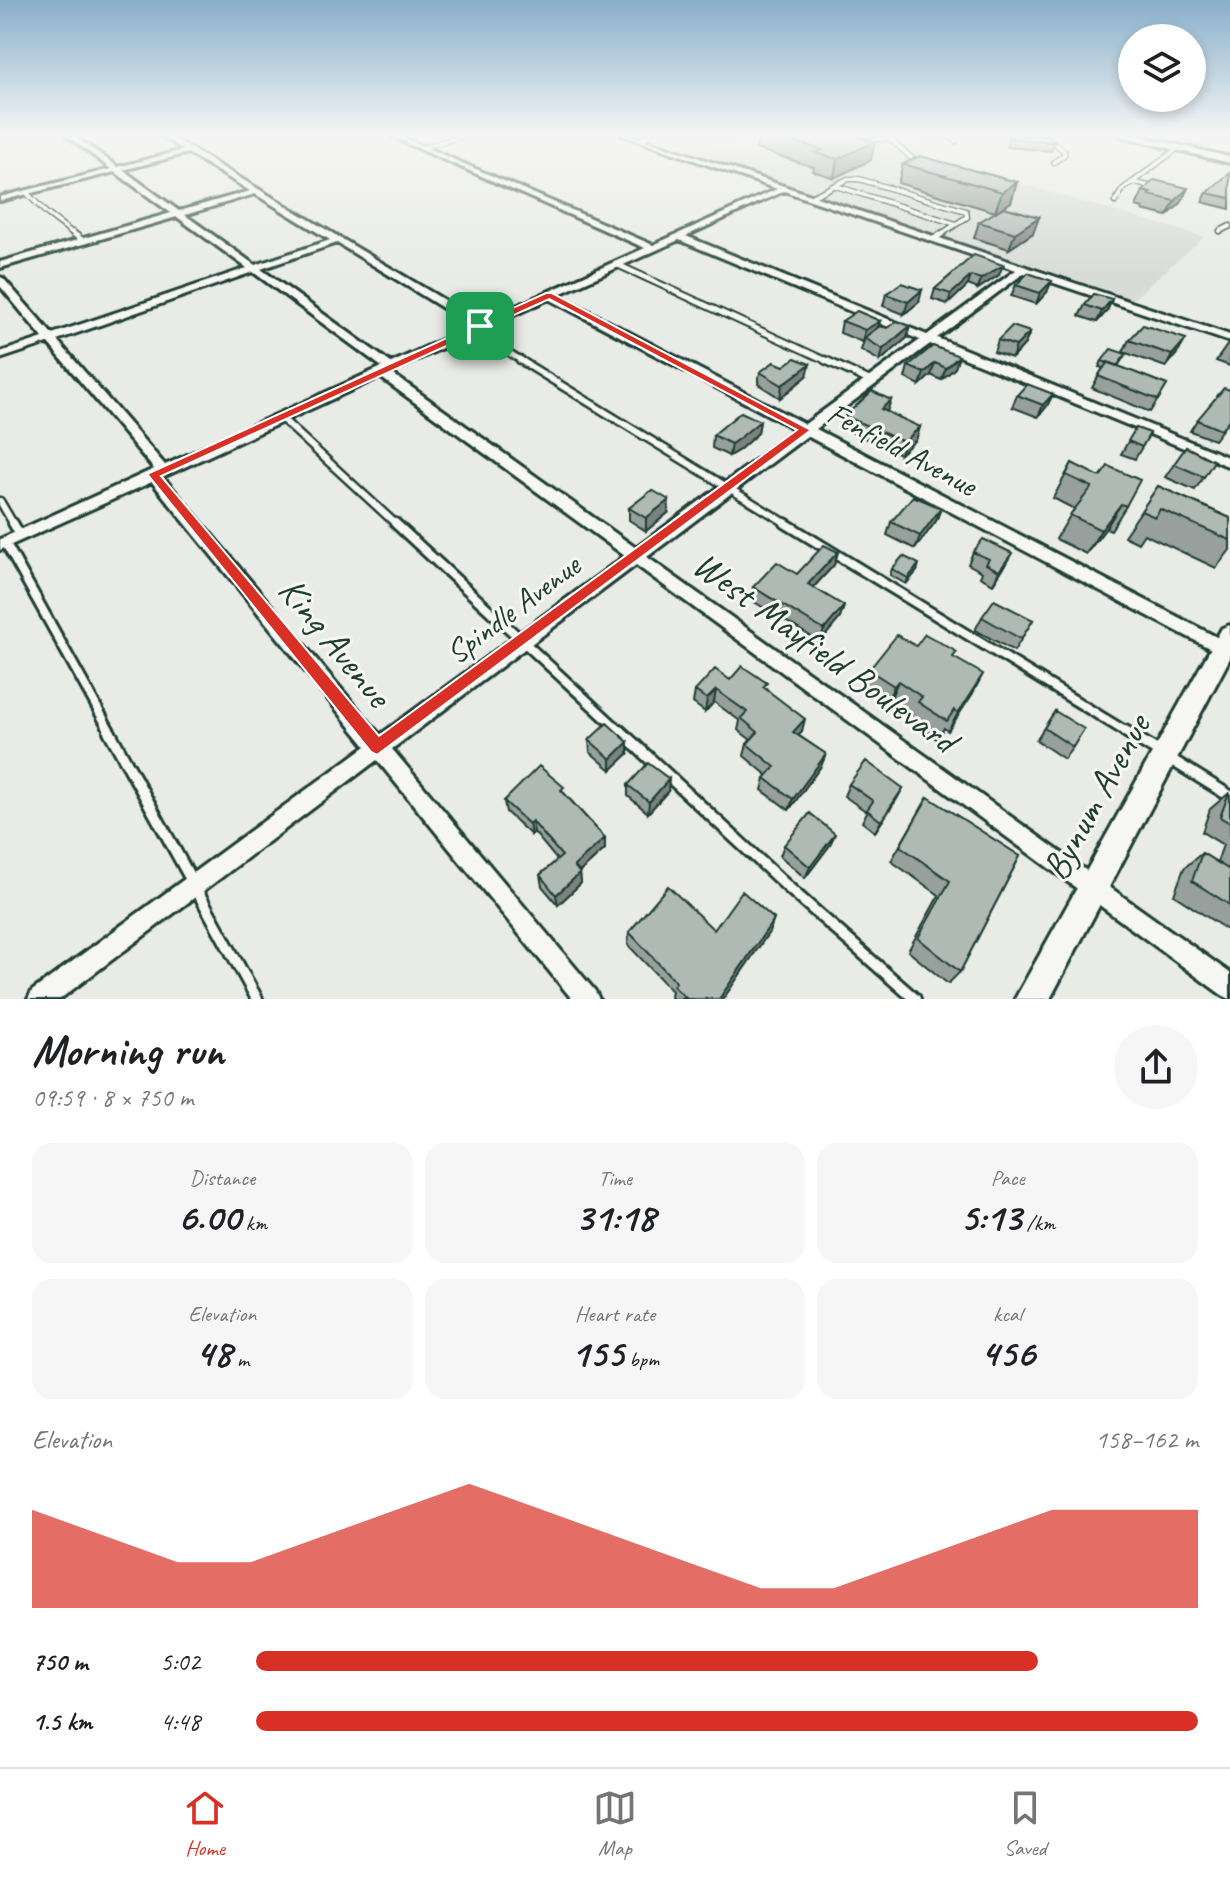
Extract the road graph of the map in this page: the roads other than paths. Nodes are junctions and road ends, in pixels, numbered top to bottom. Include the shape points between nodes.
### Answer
1 (72, 182) edge
2 (134, 182) edge
3 (241, 182) edge
4 (499, 182) edge
5 (767, 182) edge
6 (844, 182) edge
7 (875, 182) edge
8 (1133, 182) joint
9 (836, 186) junction
10 (785, 188) junction
11 (1161, 190) edge
12 (257, 191) junction
13 (27, 193) junction
14 (811, 197) junction
15 (0, 199) edge
16 (1115, 202) dead end
17 (178, 214) junction
18 (956, 224) junction
19 (1230, 226) edge
20 (1220, 231) dead end
21 (678, 236) junction
22 (934, 239) junction
23 (338, 240) junction
24 (83, 241) junction
25 (653, 248) junction
26 (616, 264) junction
27 (0, 265) edge
28 (255, 269) junction
29 (1023, 269) junction
30 (0, 280) edge
31 (549, 295) junction
32 (476, 328) junction
33 (928, 338) junction
34 (51, 339) junction
35 (1230, 339) edge
36 (0, 356) edge
37 (385, 369) junction
38 (870, 381) junction
39 (280, 417) junction
40 (805, 430) junction
41 (1230, 463) edge
42 (158, 472) junction
43 (728, 487) junction
44 (0, 501) edge
45 (20, 535) junction
46 (3, 543) edge
47 (635, 556) junction
48 (520, 641) junction
49 (1228, 645) edge
50 (377, 747) junction
51 (1164, 755) junction
52 (1230, 796) edge
53 (193, 884) junction
54 (1092, 887) junction
55 (1230, 987) edge
56 (40, 999) edge
57 (257, 999) edge
58 (587, 999) edge
59 (915, 999) edge
60 (1032, 999) edge

1 - 13 street
2 - 17 street, West Mayfield Boulevard
3 - 12 street
4 - 25 street
5 - 10 street
6 - 9 lane
7 - 18 lane via 960,208 967,217
8 - 11 lane
8 - 16 lane
9 - 14 lane
9 - 18 lane
10 - 14 street
10 - 21 street
12 - 17 street
12 - 23 street
13 - 15 street
13 - 24 lane
14 - 22 street
17 - 24 street
17 - 28 street, West Mayfield Boulevard
18 - 22 lane
19 - 20 lane
21 - 25 street
21 - 33 street
22 - 29 street
23 - 28 street
23 - 32 street
24 - 27 street
25 - 26 street
26 - 31 street
26 - 38 lane
28 - 34 street
28 - 37 street, West Mayfield Boulevard
29 - 33 street, Spindle Avenue
29 - 35 street
30 - 34 street, King Avenue
31 - 32 street
31 - 40 street, Fenfield Avenue
32 - 37 street
32 - 43 lane
33 - 38 street, Spindle Avenue
33 - 41 street
34 - 36 street
34 - 42 street, King Avenue
37 - 39 street
37 - 47 street, West Mayfield Boulevard
38 - 40 street, Spindle Avenue
39 - 42 street
39 - 48 lane
40 - 43 street, Spindle Avenue
40 - 49 street, Fenfield Avenue
42 - 45 street
42 - 50 street, King Avenue
43 - 47 street, Spindle Avenue
43 - 51 lane
44 - 45 lane
45 - 46 street
46 - 53 lane
47 - 48 street, Spindle Avenue
47 - 54 street, West Mayfield Boulevard
48 - 50 street, Spindle Avenue
48 - 59 lane
49 - 51 main road, Bynum Avenue
50 - 53 street, Spindle Avenue
50 - 58 street, King Avenue
51 - 52 lane
51 - 54 main road, Bynum Avenue
53 - 56 street, Spindle Avenue
53 - 57 lane
54 - 55 street, West Mayfield Boulevard
54 - 60 main road, Bynum Avenue

